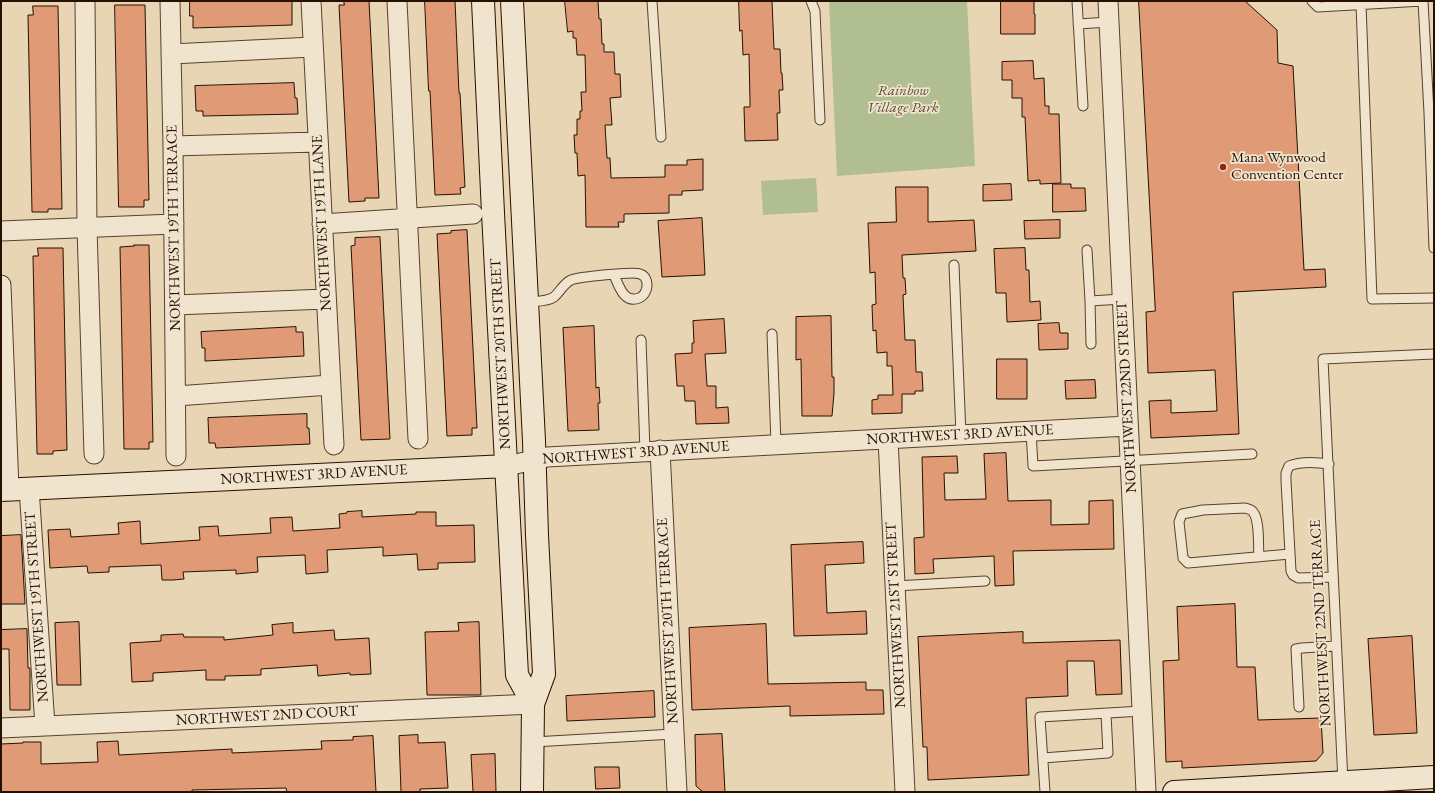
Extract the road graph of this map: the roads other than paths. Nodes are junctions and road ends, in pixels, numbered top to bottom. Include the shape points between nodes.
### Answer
1 (86, 1) edge
2 (170, 1) edge
3 (311, 1) edge
4 (397, 1) edge
5 (483, 1) edge
6 (512, 1) edge
7 (652, 1) edge
8 (811, 1) edge
9 (1077, 1) edge
10 (1108, 1) edge
11 (1312, 1) edge
12 (1423, 1) edge
13 (1361, 4) junction
14 (1109, 22) junction
15 (1078, 24) junction
16 (313, 47) junction
17 (172, 54) junction
18 (1083, 106) dead end
19 (1432, 113) edge
20 (820, 120) dead end
21 (662, 138) dead end
22 (318, 142) junction
23 (173, 146) junction
24 (473, 214) dead end
25 (408, 218) junction
26 (174, 224) junction
27 (322, 224) junction
28 (86, 228) junction
29 (1, 231) edge
30 (1434, 248) edge
31 (1087, 250) dead end
32 (954, 264) dead end
33 (614, 275) dead end
34 (1, 285) edge
35 (1434, 298) edge
36 (1122, 299) junction
37 (326, 300) junction
38 (1090, 301) junction
39 (527, 302) junction
40 (175, 305) junction
41 (772, 334) dead end
42 (641, 340) dead end
43 (1091, 344) dead end
44 (1434, 347) edge
45 (1434, 354) edge
46 (330, 385) junction
47 (176, 396) junction
48 (1128, 426) junction
49 (1031, 431) junction
50 (961, 435) junction
51 (888, 438) junction
52 (418, 439) dead end
53 (776, 444) junction
54 (334, 445) dead end
55 (652, 451) junction
56 (94, 454) dead end
57 (1252, 454) dead end
58 (176, 456) dead end
59 (535, 460) junction
60 (1130, 461) junction
61 (1329, 464) junction
62 (506, 466) junction
63 (13, 489) edge
64 (1290, 554) junction
65 (1259, 557) junction
66 (1333, 578) junction
67 (985, 581) dead end
68 (895, 586) junction
69 (1336, 646) junction
70 (533, 704) junction
71 (1299, 707) dead end
72 (1142, 712) junction
73 (1106, 714) junction
74 (46, 726) junction
75 (1, 728) edge
76 (674, 734) junction
77 (533, 742) junction
78 (1043, 758) junction
79 (1434, 777) edge
80 (1343, 782) junction
81 (1221, 791) edge
82 (532, 792) edge
83 (677, 792) edge
84 (905, 792) edge
85 (1045, 792) edge
86 (1146, 792) edge
87 (1174, 792) edge

1 - 28 street
2 - 17 street, NORTHWEST 19TH TERRACE
3 - 16 street, NORTHWEST 19TH LANE
4 - 25 street
5 - 62 main road, NORTHWEST 20TH STREET
6 - 39 main road, NORTHWEST 20TH STREET
7 - 21 lane
8 - 20 lane via 815,11
9 - 15 lane
10 - 14 street, NORTHWEST 22ND STREET
11 - 13 lane via 1318,7
12 - 13 lane
12 - 19 lane
13 - 35 lane via 1372,299
14 - 15 lane
14 - 36 street, NORTHWEST 22ND STREET
15 - 18 lane
16 - 17 street
16 - 22 street, NORTHWEST 19TH LANE
17 - 23 street, NORTHWEST 19TH TERRACE
19 - 30 lane
22 - 23 street
22 - 27 street, NORTHWEST 19TH LANE
23 - 26 street, NORTHWEST 19TH TERRACE
24 - 25 street
25 - 27 street
25 - 52 street
26 - 28 street
26 - 40 street, NORTHWEST 19TH TERRACE
27 - 37 street, NORTHWEST 19TH LANE
28 - 29 street
28 - 56 street
31 - 38 lane
32 - 50 lane
33 - 39 lane via 570,280 554,297
34 - 63 street, NORTHWEST 19TH STREET
36 - 38 lane
36 - 48 street, NORTHWEST 22ND STREET
37 - 40 street
37 - 46 street, NORTHWEST 19TH LANE
38 - 43 lane
39 - 59 main road, NORTHWEST 20TH STREET
40 - 47 street, NORTHWEST 19TH TERRACE
41 - 53 lane
42 - 55 lane
44 - 45 lane
45 - 61 lane, NORTHWEST 22ND TERRACE via 1323,359
46 - 47 street
46 - 54 street, NORTHWEST 19TH LANE
47 - 58 street, NORTHWEST 19TH TERRACE
48 - 49 street, NORTHWEST 3RD AVENUE
48 - 60 street, NORTHWEST 22ND STREET
49 - 50 street, NORTHWEST 3RD AVENUE
49 - 60 lane via 1033,466
50 - 51 street, NORTHWEST 3RD AVENUE
51 - 53 street, NORTHWEST 3RD AVENUE
51 - 68 street, NORTHWEST 21ST STREET
53 - 55 street, NORTHWEST 3RD AVENUE
55 - 59 street, NORTHWEST 3RD AVENUE via 547,457
55 - 76 street, NORTHWEST 20TH TERRACE
57 - 60 lane
59 - 62 street, NORTHWEST 3RD AVENUE
59 - 70 main road, NORTHWEST 20TH STREET via 544,674
60 - 72 street, NORTHWEST 22ND STREET
61 - 64 lane via 1309,462 1289,466 1286,473
61 - 66 lane, NORTHWEST 22ND TERRACE
62 - 63 main road, NORTHWEST 3RD AVENUE
62 - 70 main road, NORTHWEST 20TH STREET via 517,675
63 - 74 street, NORTHWEST 19TH STREET
64 - 65 lane
64 - 66 lane via 1291,571 1298,578
65 - 65 lane via 1257,528 1251,510 1210,510 1182,514 1179,522 1181,544 1183,558 1188,563
66 - 69 lane, NORTHWEST 22ND TERRACE
67 - 68 lane
68 - 84 street, NORTHWEST 21ST STREET
69 - 71 lane via 1296,649
69 - 80 lane, NORTHWEST 22ND TERRACE
70 - 74 street, NORTHWEST 2ND COURT
70 - 77 main road, NORTHWEST 20TH STREET
72 - 73 lane
72 - 86 street, NORTHWEST 22ND STREET
73 - 78 lane via 1108,753
73 - 78 lane via 1040,717
74 - 75 street, NORTHWEST 2ND COURT
76 - 77 lane
76 - 83 street, NORTHWEST 20TH TERRACE
77 - 82 main road, NORTHWEST 20TH STREET
78 - 85 lane
79 - 80 main road
80 - 81 main road
81 - 87 main road

